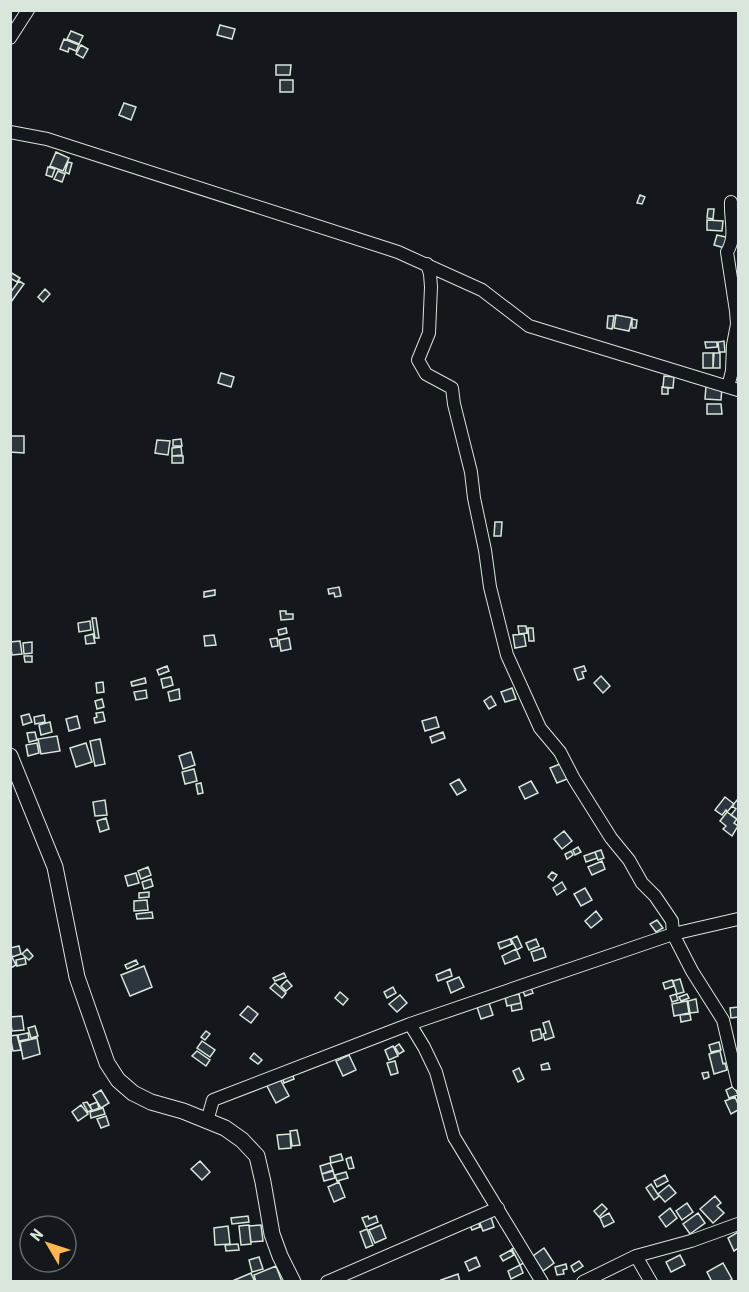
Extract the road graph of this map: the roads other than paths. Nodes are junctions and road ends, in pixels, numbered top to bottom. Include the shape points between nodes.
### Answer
1 (28, 10) edge
2 (10, 38) edge
3 (10, 132) edge
4 (730, 202) dead end
5 (427, 264) junction
6 (733, 389) edge
7 (10, 756) edge
8 (738, 919) edge
9 (673, 934) junction
10 (410, 1024) junction
11 (738, 1084) edge
12 (207, 1121) junction
13 (498, 1208) junction
14 (738, 1224) edge
15 (636, 1256) junction
16 (293, 1281) edge
17 (327, 1281) edge
18 (542, 1281) edge
19 (583, 1281) edge
20 (651, 1281) edge

1 - 2 street
3 - 5 street via 47,139
4 - 6 street via 733,234 727,252 736,311
5 - 6 street via 482,290 529,326
5 - 9 street via 431,288 429,333 418,360 426,374 452,388 507,655 540,728 560,752 611,838 672,921
7 - 12 main road via 55,867 77,977 107,1063 133,1093
8 - 9 street
9 - 10 street
9 - 11 street via 723,1020
10 - 12 street via 213,1100
10 - 13 street via 436,1072 454,1137
12 - 16 main road via 225,1128 257,1155 272,1234
13 - 17 street
13 - 18 street
14 - 15 street
15 - 19 street
15 - 20 street

